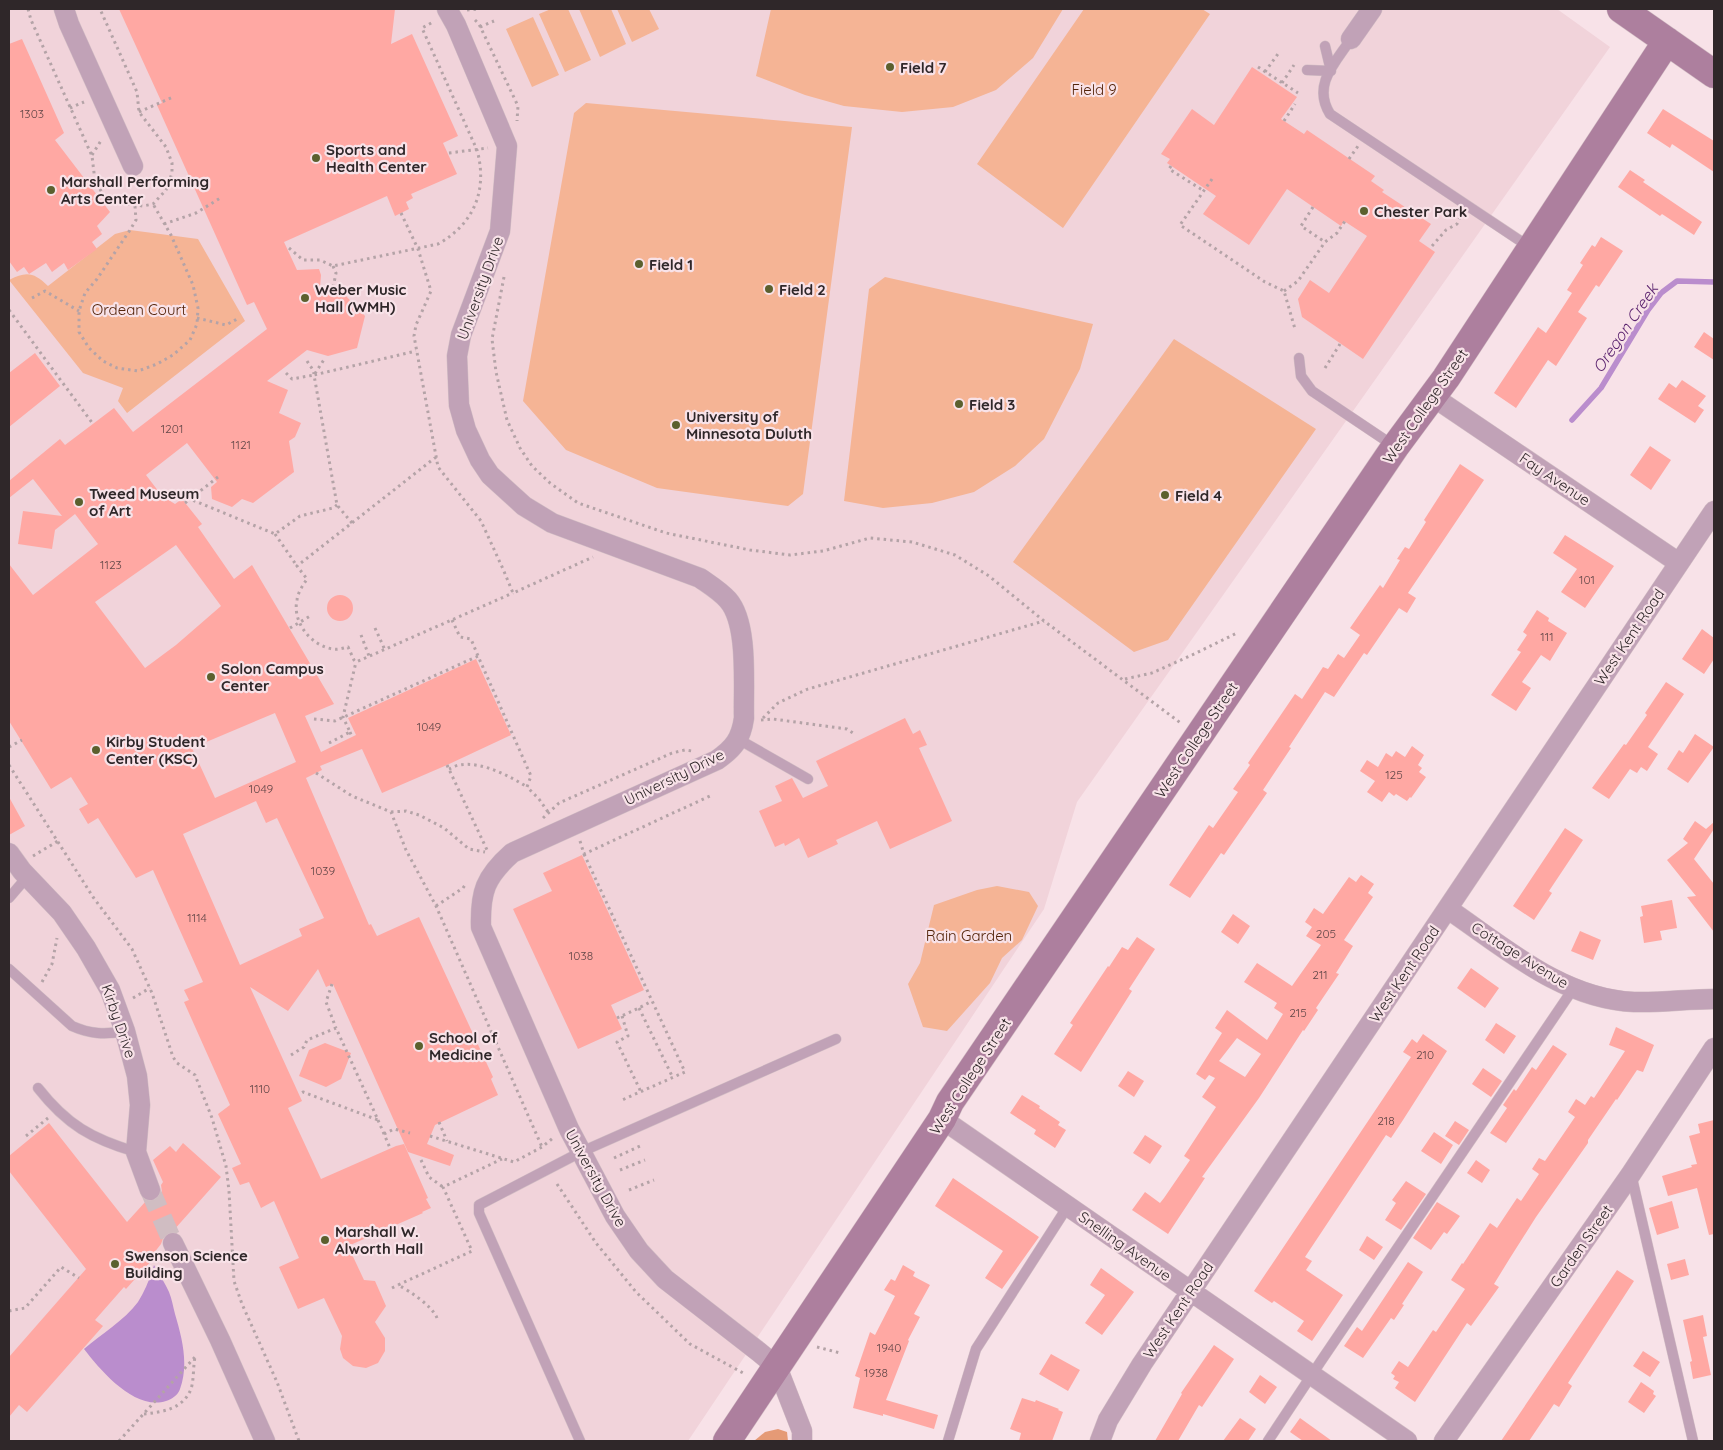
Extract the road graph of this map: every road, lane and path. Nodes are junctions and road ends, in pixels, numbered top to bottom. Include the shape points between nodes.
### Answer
1 (28, 9) edge
2 (64, 9) edge
3 (100, 9) edge
4 (1372, 9) edge
5 (1621, 9) edge
6 (448, 13) edge
7 (467, 14) dead end
8 (472, 18) dead end
9 (494, 21) dead end
10 (480, 27) junction
11 (1351, 39) joint
12 (1667, 41) junction
13 (1325, 46) dead end
14 (1280, 51) dead end
15 (1296, 62) dead end
16 (1258, 67) dead end
17 (1307, 70) dead end
18 (1330, 71) junction
19 (1265, 72) junction
20 (1714, 74) edge
21 (1282, 83) junction
22 (1298, 93) dead end
23 (173, 96) dead end
24 (1295, 104) dead end
25 (138, 112) junction
26 (1284, 120) dead end
27 (514, 145) junction
28 (1358, 146) dead end
29 (477, 150) junction
30 (449, 153) dead end
31 (1349, 158) dead end
32 (133, 166) dead end
33 (1172, 166) dead end
34 (1212, 179) dead end
35 (1204, 191) junction
36 (222, 197) dead end
37 (153, 204) junction
38 (135, 206) junction
39 (1313, 207) dead end
40 (1462, 215) dead end
41 (1346, 222) dead end
42 (164, 224) junction
43 (1325, 242) junction
44 (1432, 246) dead end
45 (289, 248) dead end
46 (1532, 249) junction
47 (333, 266) junction
48 (505, 270) dead end
49 (333, 288) dead end
50 (1284, 291) junction
51 (32, 298) dead end
52 (9, 310) edge
53 (78, 311) junction
54 (197, 318) junction
55 (239, 318) dead end
56 (1295, 330) dead end
57 (1340, 344) dead end
58 (416, 351) dead end
59 (325, 358) dead end
60 (1299, 358) dead end
61 (306, 361) dead end
62 (1325, 368) dead end
63 (286, 373) dead end
64 (314, 375) junction
65 (1432, 396) junction
66 (93, 424) dead end
67 (1395, 447) junction
68 (436, 457) dead end
69 (218, 477) dead end
70 (190, 499) junction
71 (185, 503) dead end
72 (337, 505) junction
73 (1714, 511) edge
74 (619, 517) junction
75 (352, 523) junction
76 (616, 525) dead end
77 (274, 534) junction
78 (1678, 563) junction
79 (297, 566) junction
80 (513, 593) dead end
81 (312, 616) dead end
82 (452, 620) junction
83 (1044, 621) junction
84 (300, 622) junction
85 (290, 628) dead end
86 (375, 628) dead end
87 (1236, 633) dead end
88 (360, 635) dead end
89 (385, 650) junction
90 (369, 656) junction
91 (478, 656) junction
92 (356, 662) junction
93 (1124, 679) junction
94 (343, 717) junction
95 (314, 719) dead end
96 (350, 732) junction
97 (853, 733) dead end
98 (1199, 736) junction
99 (352, 737) dead end
100 (738, 739) junction
101 (22, 740) dead end
102 (329, 744) dead end
103 (9, 747) edge
104 (9, 765) edge
105 (316, 773) dead end
106 (808, 778) dead end
107 (527, 787) junction
108 (710, 796) dead end
109 (391, 812) junction
110 (548, 812) dead end
111 (579, 839) dead end
112 (58, 841) junction
113 (9, 852) edge
114 (584, 854) junction
115 (28, 868) junction
116 (93, 897) junction
117 (9, 898) edge
118 (89, 901) dead end
119 (1448, 909) junction
120 (59, 932) dead end
121 (9, 969) edge
122 (42, 982) dead end
123 (332, 984) dead end
124 (150, 988) junction
125 (1573, 989) junction
126 (142, 991) dead end
127 (1714, 999) edge
128 (652, 1000) junction
129 (640, 1008) junction
130 (622, 1016) junction
131 (617, 1018) dead end
132 (336, 1028) junction
133 (125, 1031) junction
134 (836, 1039) dead end
135 (1714, 1048) edge
136 (291, 1055) dead end
137 (673, 1078) junction
138 (38, 1088) dead end
139 (641, 1092) junction
140 (299, 1094) dead end
141 (622, 1100) dead end
142 (57, 1111) junction
143 (942, 1119) junction
144 (378, 1120) junction
145 (439, 1122) dead end
146 (410, 1133) dead end
147 (384, 1134) junction
148 (26, 1136) dead end
149 (430, 1136) dead end
150 (556, 1136) dead end
151 (447, 1141) junction
152 (640, 1146) dead end
153 (542, 1147) junction
154 (390, 1148) dead end
155 (136, 1152) junction
156 (581, 1152) junction
157 (614, 1158) dead end
158 (502, 1159) junction
159 (421, 1160) dead end
160 (645, 1160) dead end
161 (620, 1170) dead end
162 (1630, 1174) junction
163 (654, 1180) dead end
164 (557, 1184) dead end
165 (443, 1187) junction
166 (150, 1190) tunnel mouth
167 (629, 1190) dead end
168 (1068, 1206) junction
169 (173, 1243) tunnel mouth
170 (79, 1278) dead end
171 (398, 1285) junction
172 (392, 1288) dead end
173 (1191, 1291) junction
174 (9, 1311) edge
175 (437, 1318) dead end
176 (777, 1367) junction
177 (745, 1374) dead end
178 (1310, 1376) junction
179 (143, 1414) junction
180 (119, 1441) edge
181 (265, 1441) edge
182 (299, 1441) edge
183 (580, 1441) edge
184 (727, 1441) edge
185 (802, 1441) edge
186 (948, 1441) edge
187 (1100, 1441) edge
188 (1268, 1441) edge
189 (1407, 1441) edge
190 (1444, 1441) edge
191 (1693, 1441) edge

1 - 38 path via 92,156 95,181 104,194 117,203
2 - 32 street
3 - 25 path via 136,92
4 - 11 street
5 - 12 street
6 - 7 path
6 - 27 street, University Drive
6 - 29 path via 422,28
8 - 10 path
9 - 10 path
10 - 27 path via 518,106
11 - 18 lane
12 - 20 street
12 - 46 street, West College Street
13 - 18 lane
14 - 19 path
15 - 21 path
16 - 19 path
17 - 18 lane
18 - 46 lane via 1323,84 1322,97 1330,114
19 - 21 path
21 - 22 path
23 - 25 path
24 - 26 path
25 - 37 path via 166,147 172,164 170,183
27 - 29 path
27 - 100 street, University Drive via 500,231 461,335 457,356 459,405 466,430 490,475 524,506 552,524 700,578 728,600 737,614 743,640 744,718
28 - 31 path
29 - 30 path
29 - 47 path via 481,186 474,209 463,226 449,238 438,244
33 - 35 path via 1170,169
34 - 35 path
35 - 50 path via 1180,225 1265,282
36 - 42 path via 196,213
37 - 38 path
37 - 42 path
38 - 53 path via 136,220 85,293
39 - 43 path via 1301,226
40 - 44 path via 1457,224 1446,230
41 - 43 path
42 - 54 path via 193,285
43 - 50 path via 1298,281
45 - 47 path via 303,260 320,260
46 - 65 street, West College Street
47 - 49 path via 336,273
48 - 74 path via 492,339 507,420 532,466 550,483 578,503
50 - 56 path
51 - 53 path via 45,291
52 - 66 path
53 - 54 path via 79,332 89,348 117,368 138,371 158,364 190,340
54 - 55 path via 226,325
57 - 62 path
58 - 64 path
59 - 64 path
60 - 67 lane via 1301,376 1312,390
61 - 64 path
63 - 64 path via 292,379
64 - 72 path
65 - 67 street, West College Street
65 - 78 street, Fay Avenue
67 - 98 street, West College Street
68 - 75 path
69 - 70 path
70 - 71 path
70 - 77 path
72 - 75 path
72 - 77 path via 300,516
73 - 78 street, West Kent Road
74 - 76 path
74 - 83 path via 666,533 790,555 823,551 870,538 912,542 974,566
75 - 79 path
77 - 79 path
78 - 119 street, West Kent Road
79 - 84 path via 307,579 297,598
80 - 82 path
81 - 84 path
82 - 89 path
82 - 91 path via 460,637 471,639
83 - 93 path
83 - 97 path via 808,689 778,703 761,720 847,729
84 - 85 path
84 - 92 path via 314,642 332,649 348,647
86 - 89 path
87 - 93 path via 1152,673
88 - 90 path
89 - 90 path
90 - 92 path
91 - 94 path
91 - 107 path via 531,776
92 - 94 path
93 - 98 path
94 - 95 path via 335,721
94 - 96 path
96 - 99 path
96 - 102 path
98 - 143 street, West College Street via 950,1102
100 - 106 lane
100 - 156 street, University Drive via 717,760 512,853 498,866 485,888 480,906 481,928
101 - 103 path
104 - 112 path
105 - 109 path via 352,796
107 - 109 path via 485,768 459,764 448,767 485,851 469,849 444,828 419,814
107 - 110 path
108 - 114 path
109 - 153 path
111 - 114 path
112 - 115 path
112 - 116 path
113 - 115 street, Kirby Drive
114 - 128 path
115 - 117 lane
115 - 133 street, Kirby Drive via 86,948 110,990
116 - 118 path
116 - 124 path via 132,949
119 - 125 street, Cottage Avenue via 1537,970
119 - 173 street, West Kent Road
120 - 122 path via 52,964
121 - 133 lane via 72,1026 99,1034
123 - 132 path via 326,1002
124 - 126 path
124 - 182 path via 172,1057 195,1075 212,1118 226,1166 234,1281
125 - 127 street, Cottage Avenue via 1633,1002
125 - 178 lane
128 - 129 path
128 - 137 path via 685,1072
129 - 130 path
129 - 137 path
130 - 131 path
130 - 139 path via 628,1036 617,1042
132 - 136 path via 307,1040 304,1047
132 - 144 path
133 - 155 street, Kirby Drive via 137,1076 140,1105
134 - 156 lane
135 - 162 street, Garden Street
137 - 139 path
138 - 142 lane
139 - 141 path
140 - 144 path via 303,1092
142 - 148 path
142 - 155 lane via 88,1134
143 - 168 street, Snelling Avenue
143 - 176 street, West College Street
144 - 147 path
145 - 151 path
146 - 147 path via 394,1129
147 - 154 path
149 - 151 path
150 - 153 path
151 - 158 path
152 - 157 path
153 - 158 path via 514,1162
155 - 166 street, Kirby Drive
156 - 176 street, University Drive via 615,1216 639,1251 665,1279
156 - 183 lane via 481,1203 479,1210
158 - 165 path
159 - 165 path via 429,1177
160 - 161 path
162 - 190 street, Garden Street
162 - 191 lane
163 - 167 path
164 - 177 path via 596,1243 642,1298 690,1344
165 - 171 path via 472,1251
168 - 173 street, Snelling Avenue
168 - 186 lane via 976,1349
169 - 181 street
170 - 174 path via 61,1267 25,1308
171 - 172 path
171 - 175 path via 407,1289
173 - 178 street, Snelling Avenue
173 - 187 street, West Kent Road via 1108,1420
176 - 184 street, West College Street
176 - 185 street via 802,1431
178 - 188 lane
178 - 189 street, Snelling Avenue
179 - 179 path via 150,1406 195,1357 190,1389 178,1406 159,1413
179 - 180 path

